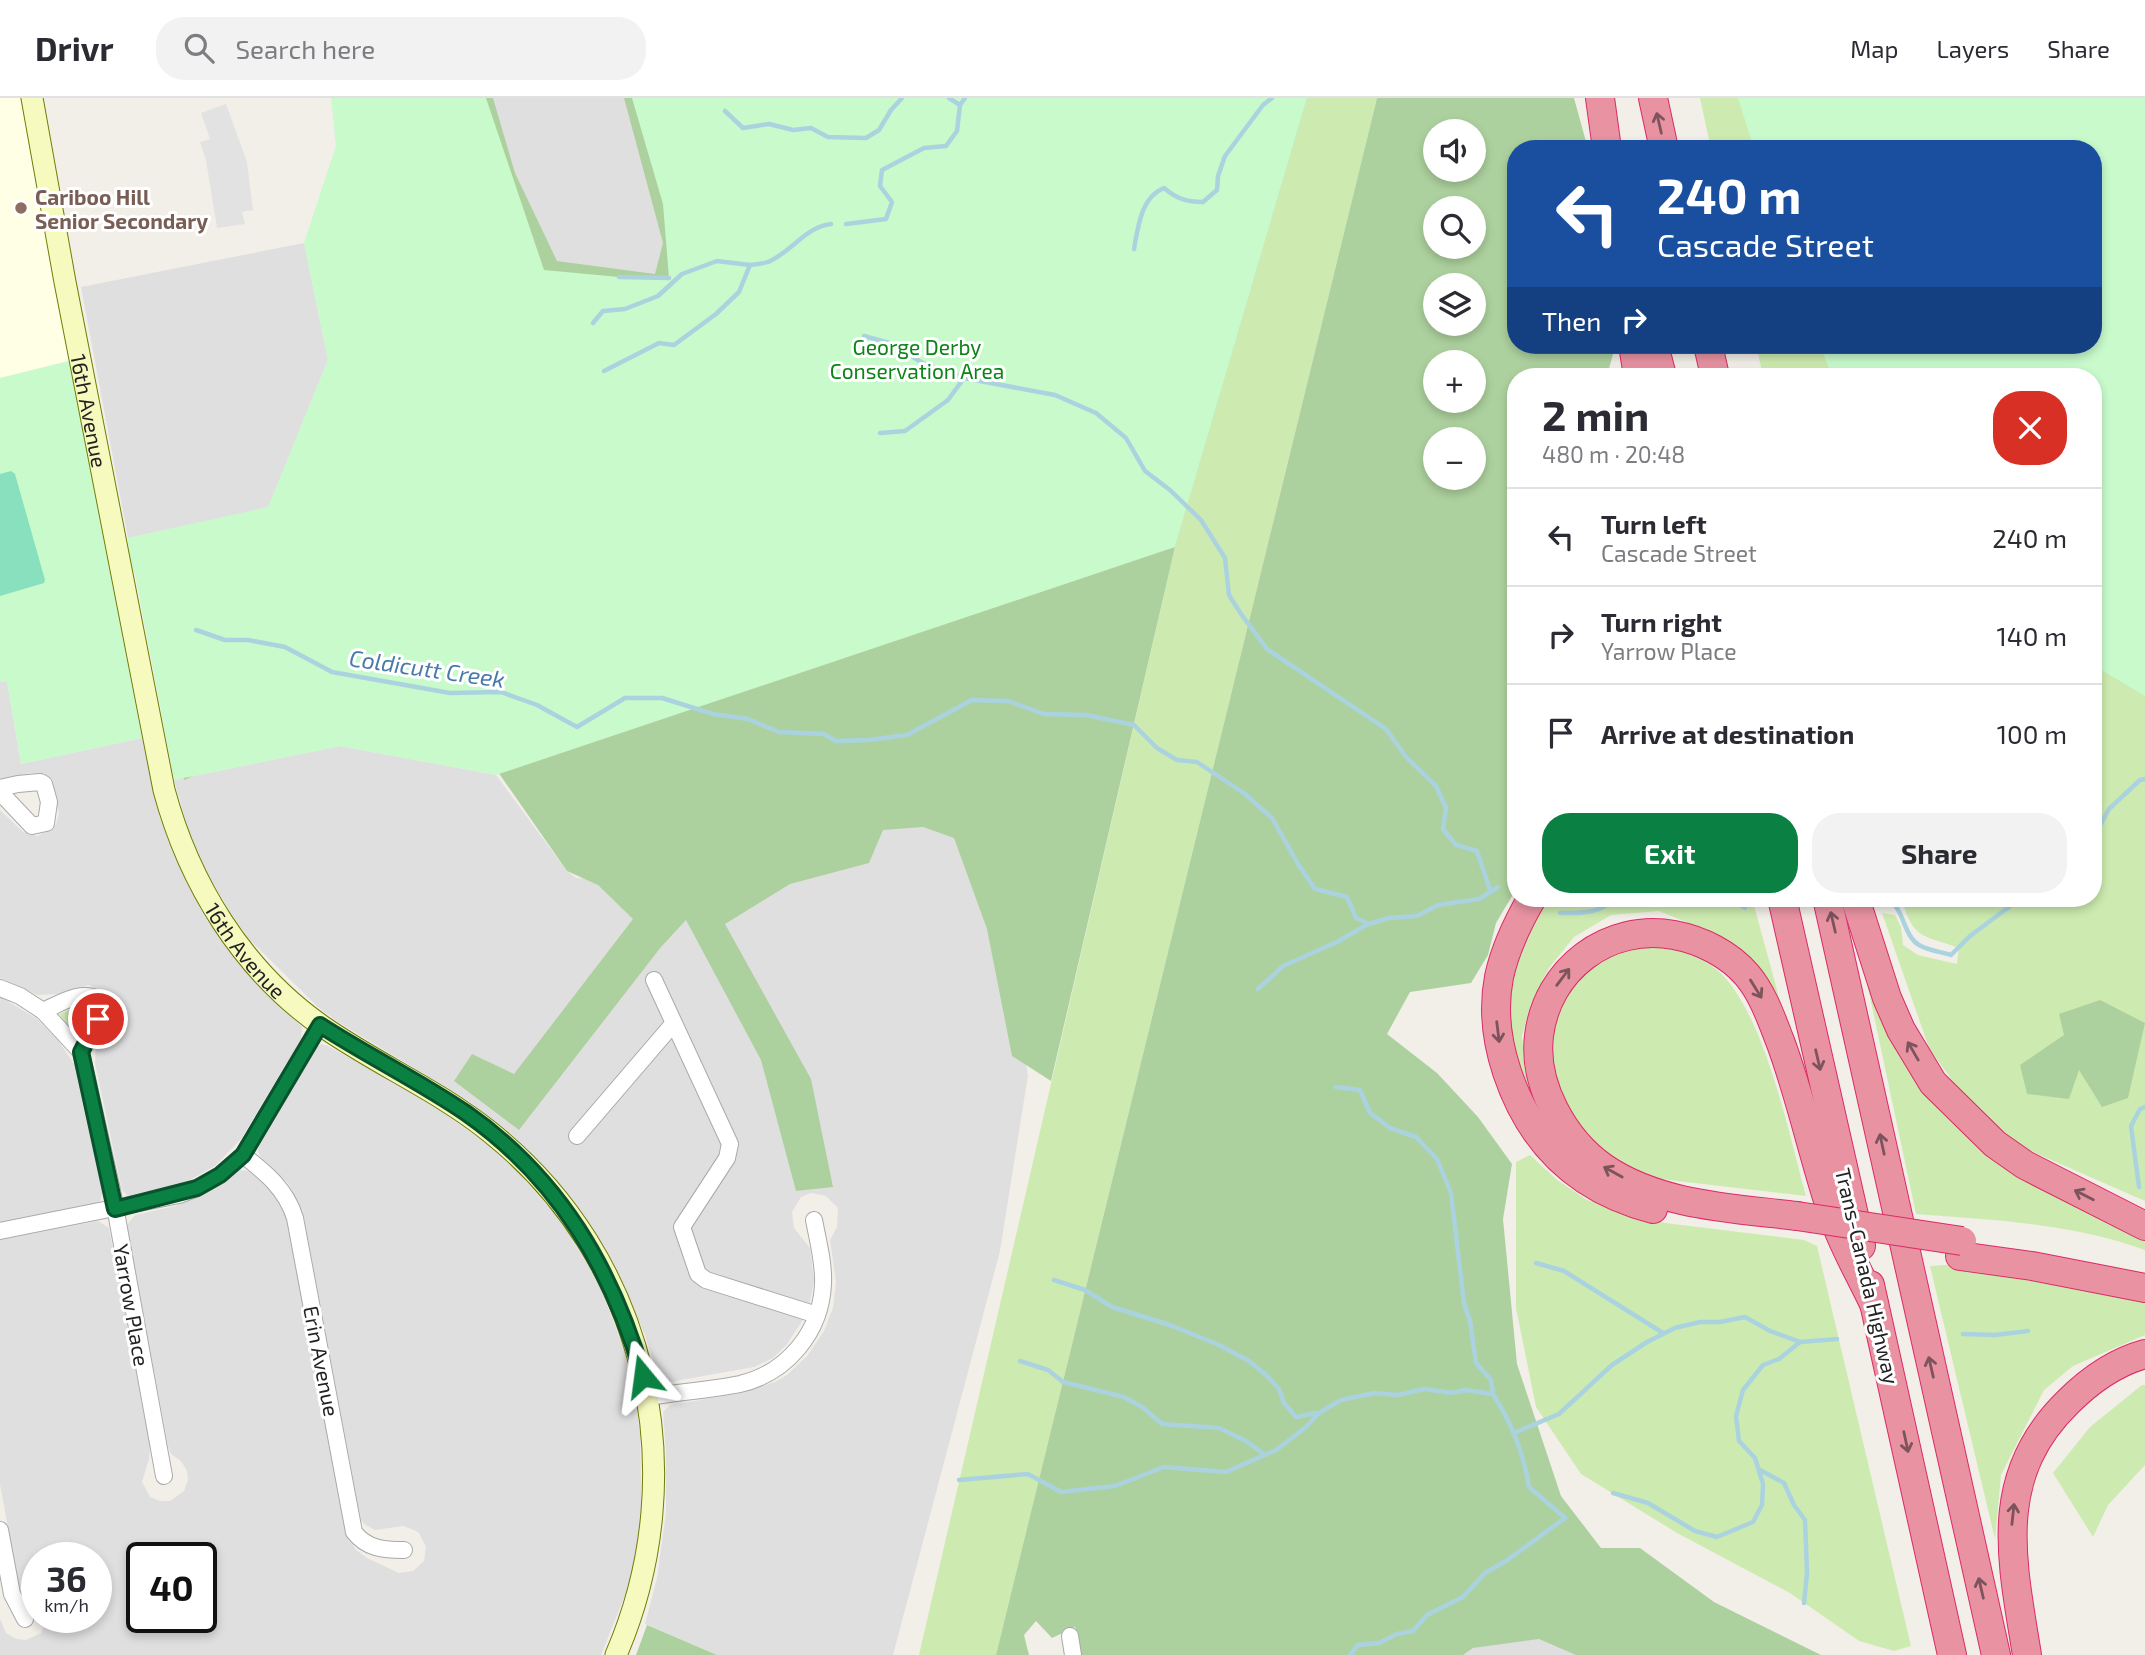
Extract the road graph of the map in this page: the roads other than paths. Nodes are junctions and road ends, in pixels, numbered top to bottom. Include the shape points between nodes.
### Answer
1 (32, 98) edge
2 (1600, 98) edge
3 (1653, 98) edge
4 (1606, 140) edge
5 (1662, 140) edge
6 (1528, 907) edge
7 (1784, 907) edge
8 (1829, 907) edge
9 (1858, 907) edge
10 (654, 980) dead end
11 (0, 988) edge
12 (43, 1011) junction
13 (673, 1024) junction
14 (320, 1025) junction
15 (81, 1052) junction
16 (577, 1136) dead end
17 (243, 1155) junction
18 (115, 1209) junction
19 (814, 1220) dead end
20 (1796, 1224) junction
21 (2145, 1226) edge
22 (0, 1231) edge
23 (1961, 1248) junction
24 (2145, 1273) edge
25 (2145, 1288) edge
26 (1874, 1304) junction
27 (817, 1315) junction
28 (2145, 1354) edge
29 (649, 1397) junction
30 (164, 1476) dead end
31 (0, 1530) edge
32 (404, 1550) dead end
33 (21, 1611) edge
34 (1070, 1636) dead end
35 (616, 1655) edge
36 (1073, 1655) edge
37 (1952, 1655) edge
38 (1996, 1655) edge
39 (2027, 1655) edge

1 - 14 street, 16th Avenue via 171,815 195,876 238,944 274,986
2 - 4 highway
5 -> 3 highway
6 -> 20 highway via 1510,942 1496,1001 1503,1060 1533,1130 1571,1169 1623,1200 1681,1216
7 -> 26 highway, Trans-Canada Highway
38 -> 8 highway, Trans-Canada Highway
21 -> 9 highway via 2025,1165 1995,1144 1933,1083 1886,998
10 - 13 street
11 - 12 street
12 - 15 street
12 - 15 street via 79,996 99,1000 98,1019
13 - 16 street
13 - 27 street via 730,1144 727,1158 682,1227 698,1274
14 - 17 street
14 - 29 street, 16th Avenue via 467,1114 509,1148 546,1187 578,1227 608,1280 631,1335
15 - 18 street, Yarrow Place
17 - 18 street via 197,1188
17 - 32 street, Erin Avenue via 276,1182 291,1204 354,1532 376,1549
18 - 22 street
18 - 30 street, Yarrow Place
19 - 27 street via 823,1270
20 - 23 highway
20 -> 26 highway via 1645,1188 1603,1167 1570,1133 1558,1117 1542,1076 1539,1037 1554,990 1590,950 1629,935 1667,934 1700,942 1746,974 1772,1020 1832,1216
23 - 24 highway via 2064,1255
23 - 25 highway
26 -> 37 highway, Trans-Canada Highway
27 - 29 street via 799,1348 772,1371 739,1384
39 -> 28 highway via 2011,1544 2017,1486 2026,1460 2048,1422 2079,1390
29 - 35 street, 16th Avenue via 655,1482 650,1538 639,1595
31 - 33 street via 12,1594
34 - 36 street

